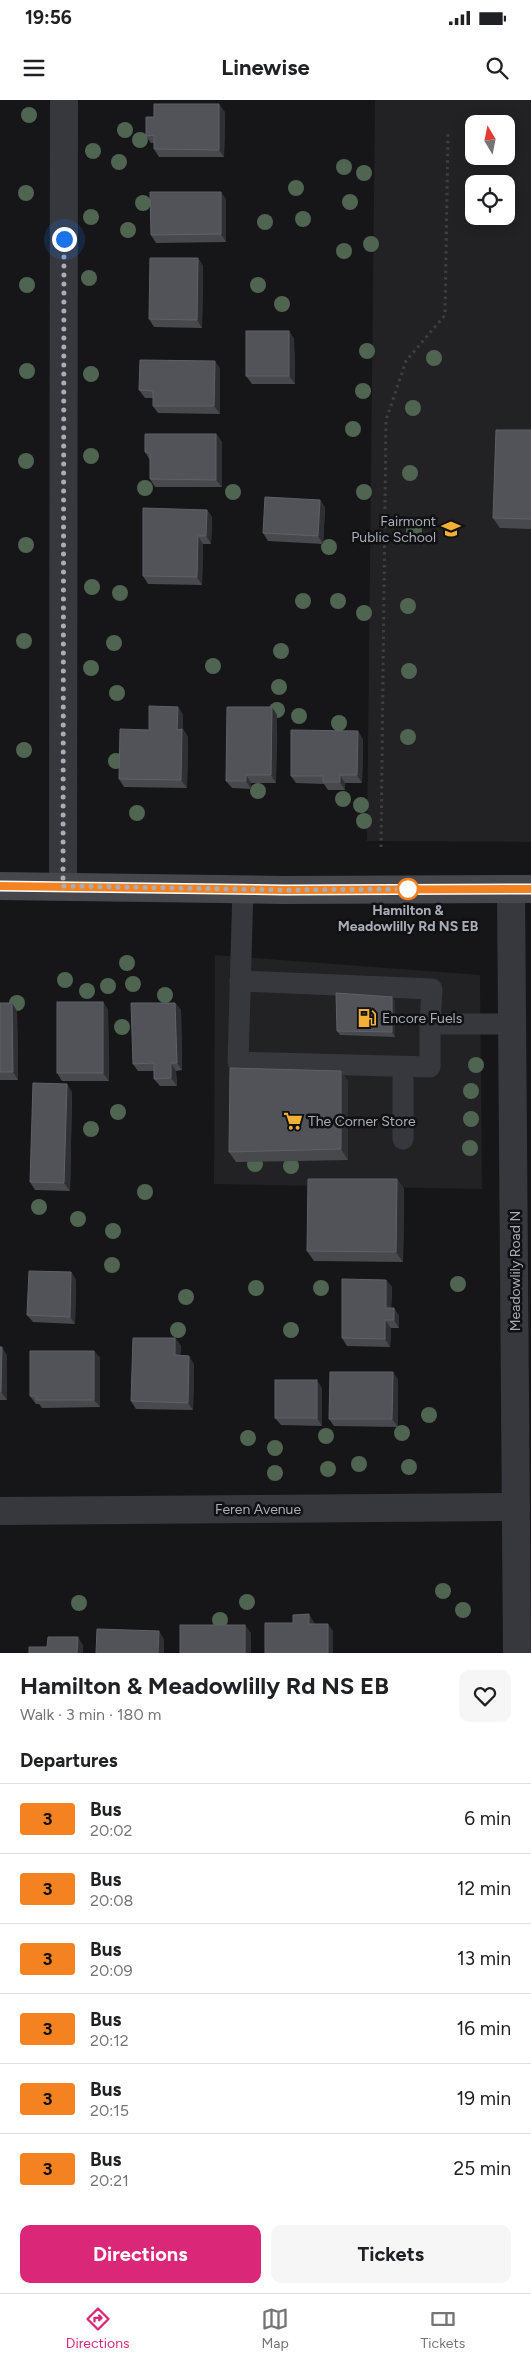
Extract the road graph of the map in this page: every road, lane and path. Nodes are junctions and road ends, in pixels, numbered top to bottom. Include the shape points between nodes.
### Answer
1 (64, 100) edge
2 (448, 132) dead end
3 (381, 847) dead end
4 (0, 886) edge
5 (63, 886) junction
6 (243, 888) junction
7 (521, 889) edge
8 (240, 982) junction
9 (430, 1024) junction
10 (514, 1024) junction
11 (404, 1068) junction
12 (403, 1139) dead end
13 (516, 1507) junction
14 (0, 1511) edge
15 (517, 1653) edge

1 - 5 street
2 - 3 path via 446,315 406,361 386,420
4 - 5 main road
5 - 6 main road
6 - 7 main road
6 - 8 lane
7 - 10 street, Meadowlily Road N
8 - 9 lane via 432,989
8 - 11 lane via 238,1062
9 - 10 lane
9 - 11 lane via 430,1067
10 - 13 street, Meadowlily Road N
11 - 12 lane
13 - 14 street, Feren Avenue
13 - 15 street, Meadowlily Road N

